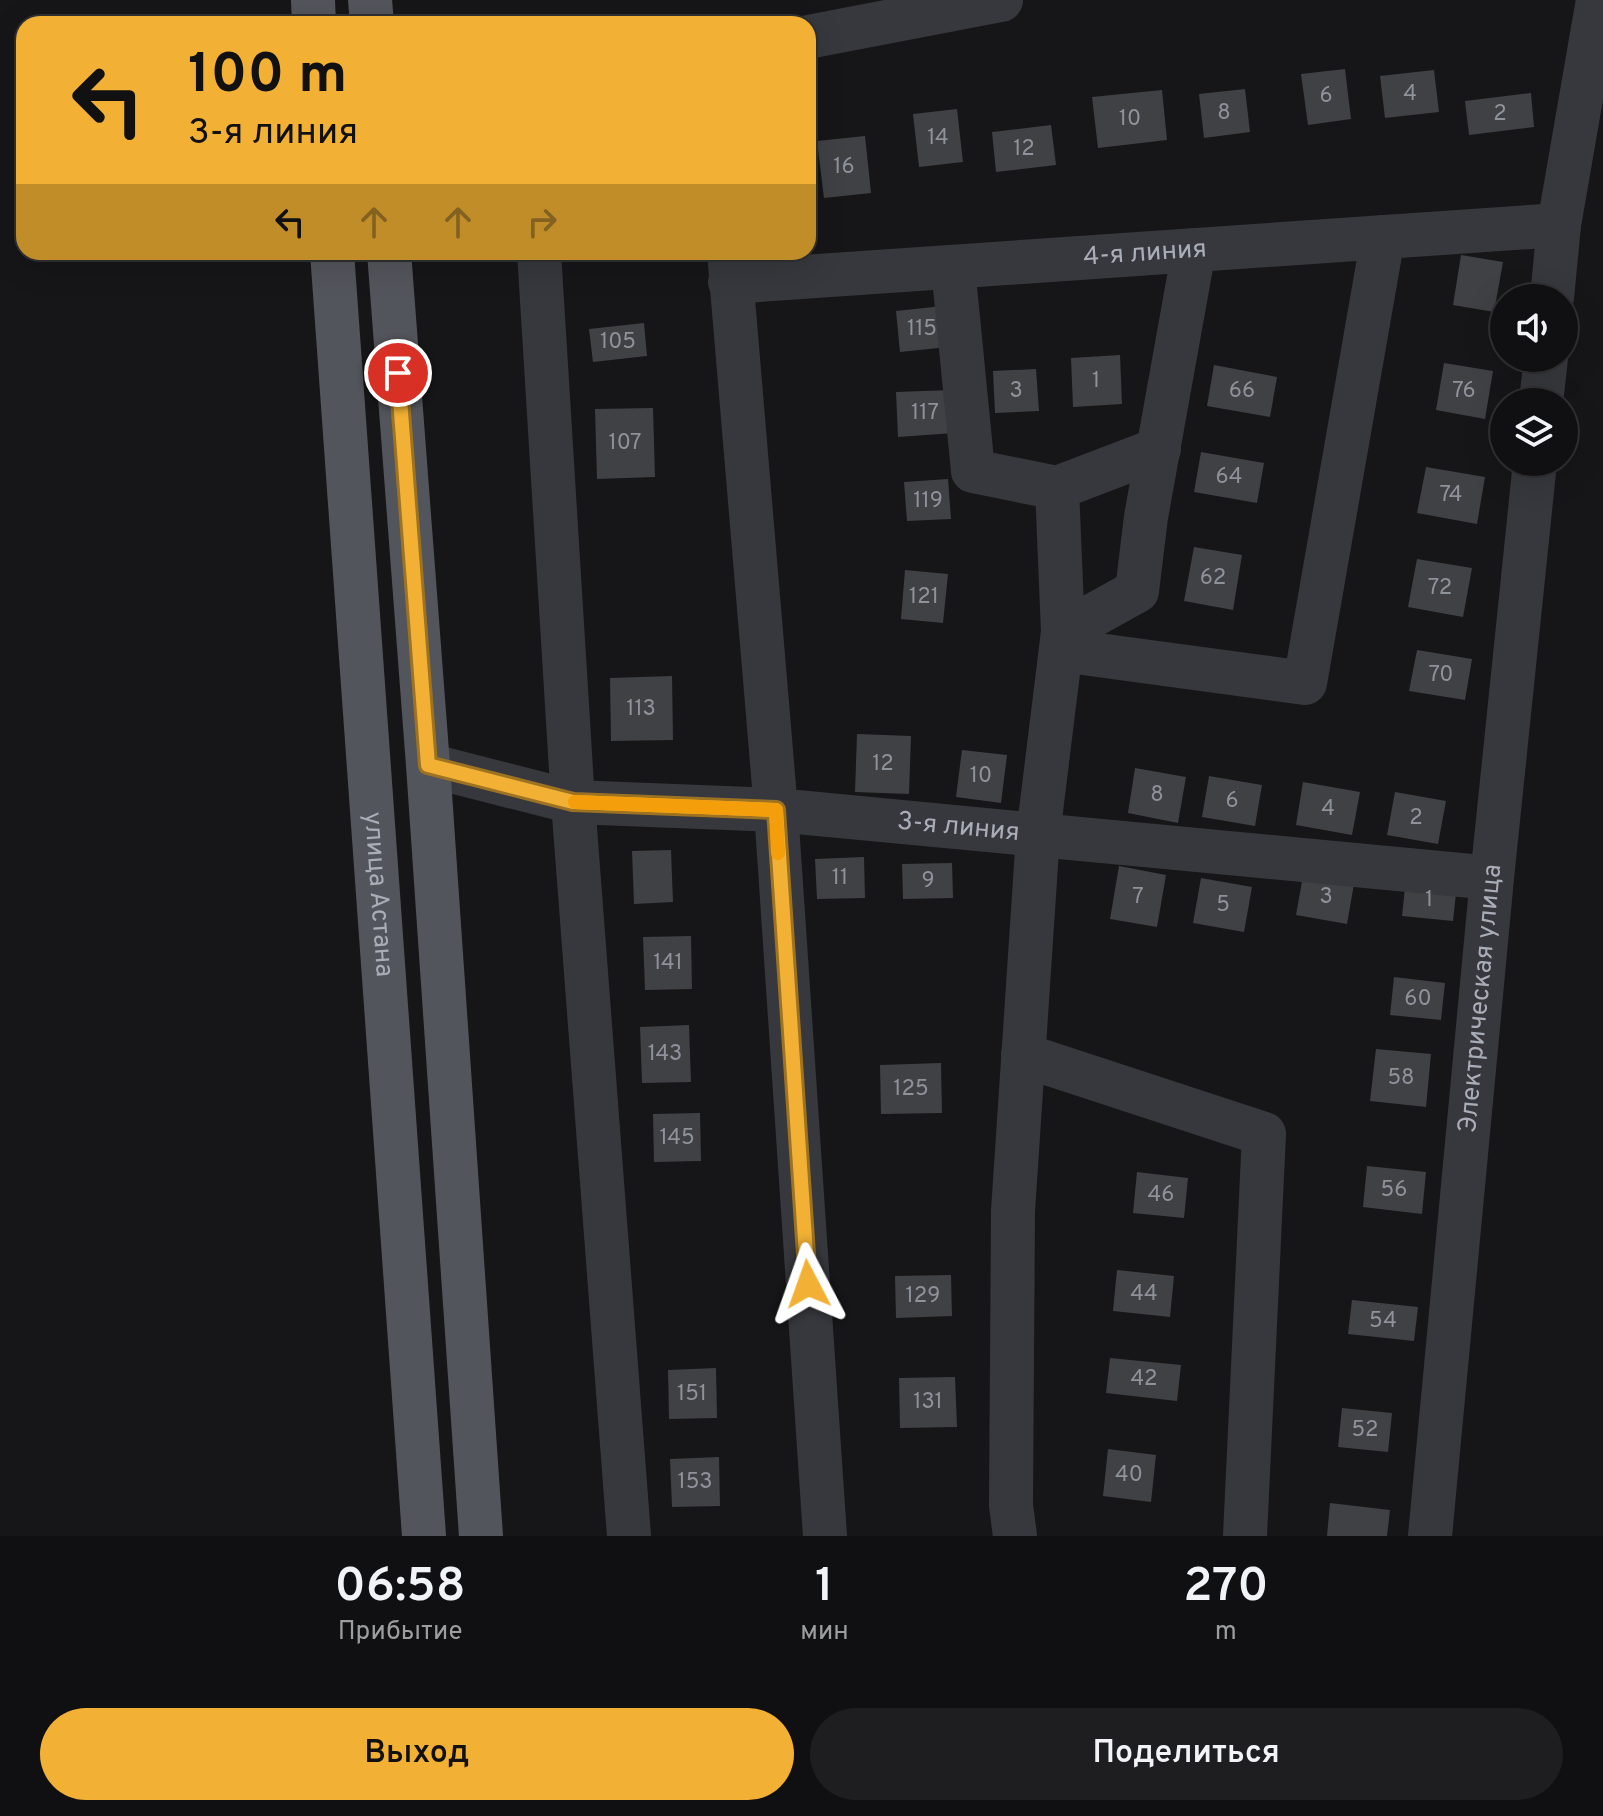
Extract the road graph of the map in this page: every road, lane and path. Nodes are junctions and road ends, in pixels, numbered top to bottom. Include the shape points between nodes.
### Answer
1 (1001, 0) edge
2 (1598, 0) edge
3 (816, 35) edge
4 (1559, 225) junction
5 (1383, 237) junction
6 (1194, 250) junction
7 (333, 260) edge
8 (390, 260) edge
9 (539, 260) edge
10 (730, 267) edge
11 (953, 267) junction
12 (1553, 284) edge
13 (1159, 449) junction
14 (1534, 476) edge
15 (1057, 488) junction
16 (1062, 641) junction
17 (428, 765) junction
18 (573, 802) junction
19 (776, 810) junction
20 (1038, 835) junction
21 (1492, 878) junction
22 (1023, 1055) junction
23 (424, 1536) edge
24 (481, 1536) edge
25 (629, 1536) edge
26 (825, 1536) edge
27 (1015, 1536) edge
28 (1245, 1536) edge
29 (1430, 1536) edge

1 - 3 street
2 - 4 street
4 - 5 street, 4-я линия
4 - 12 street
5 - 6 street, 4-я линия
5 - 16 street via 1305,683
6 - 11 street, 4-я линия
6 - 13 street
7 - 23 main road, улица Астана
8 - 17 main road
9 - 18 street
10 - 11 street, 4-я линия
10 - 19 street
11 - 15 street via 973,471
13 - 15 street
13 - 16 street via 1137,591
14 - 21 street, Электрическая улица
15 - 16 street
16 - 20 street
17 - 18 street, 3-я линия
17 - 24 main road
18 - 19 street, 3-я линия
18 - 25 street
19 - 20 street, 3-я линия
19 - 26 street
20 - 21 street, 3-я линия
20 - 22 street
21 - 29 street, Электрическая улица
22 - 27 street via 1013,1211
22 - 28 street via 1264,1134

